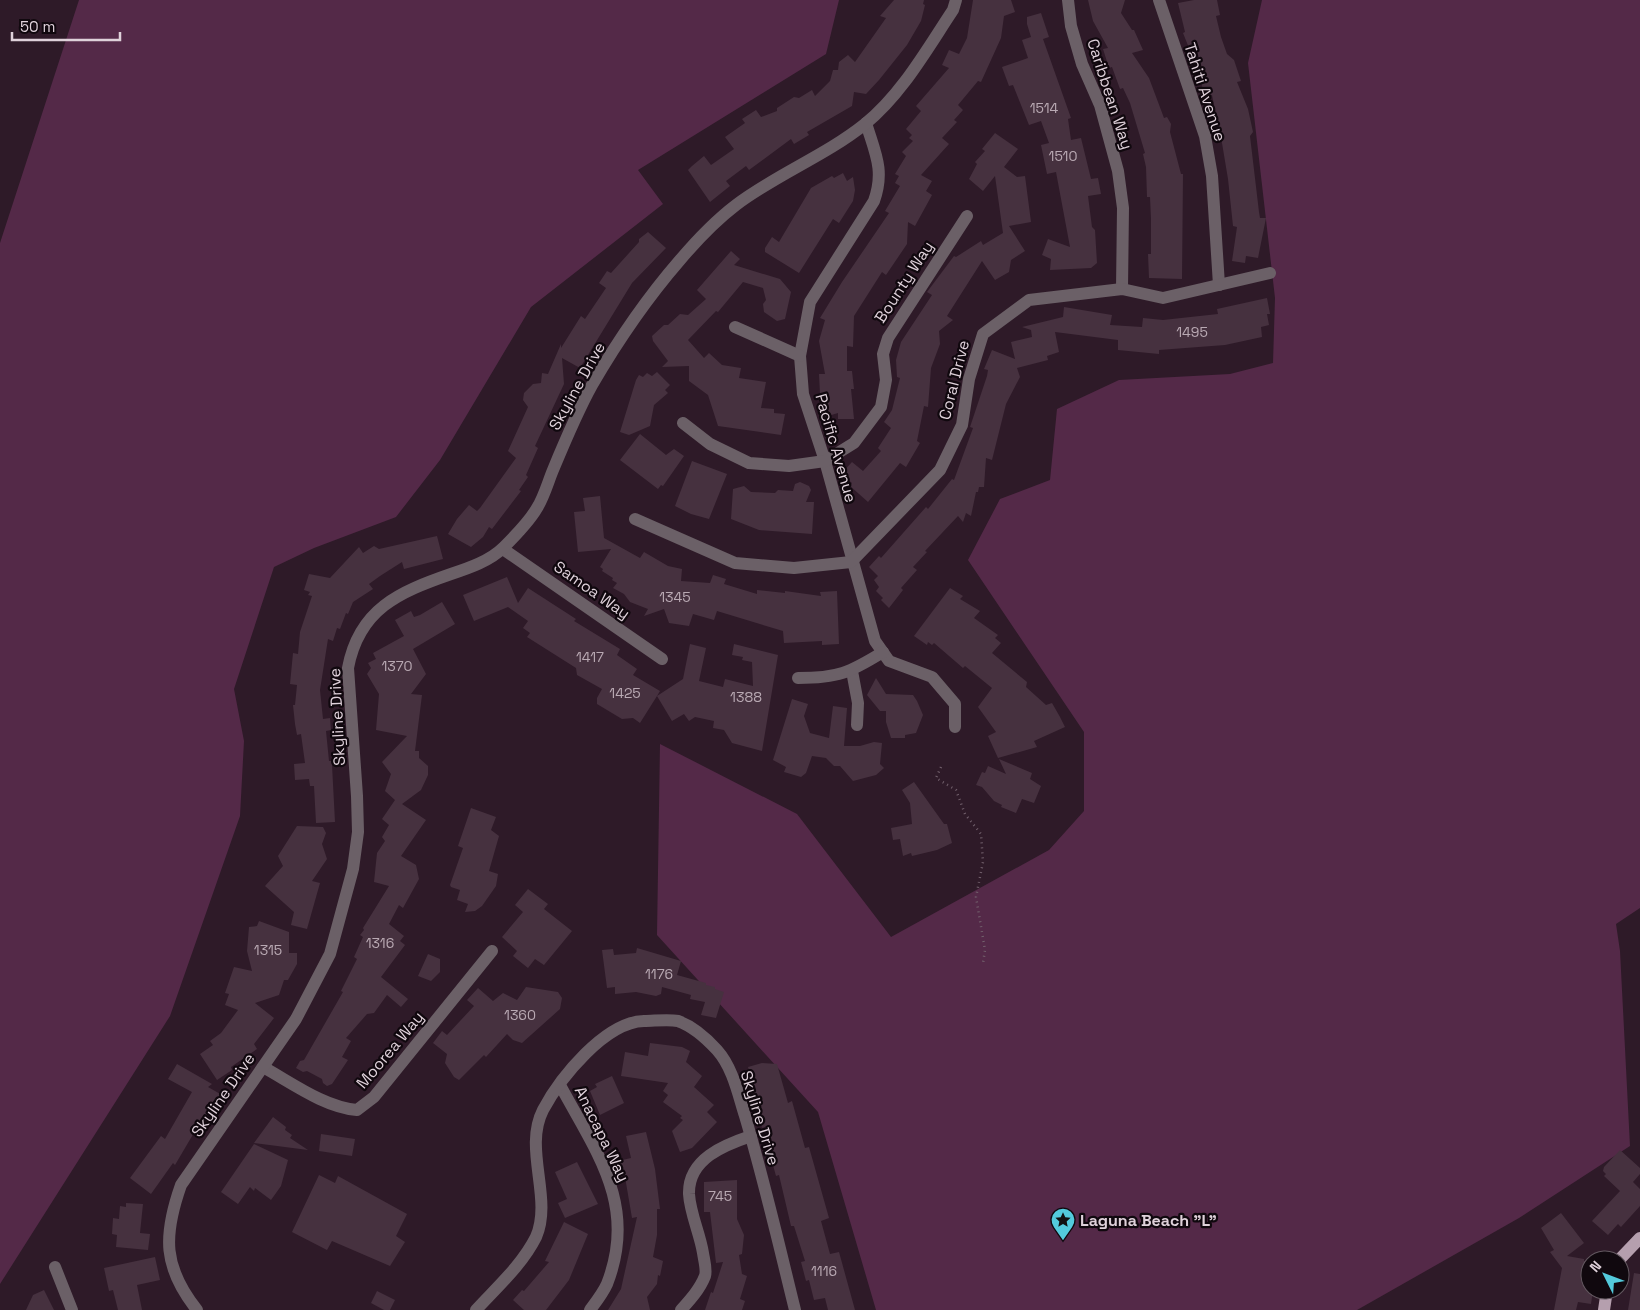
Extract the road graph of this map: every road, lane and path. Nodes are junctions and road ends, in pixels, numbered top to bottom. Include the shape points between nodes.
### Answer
1 (956, 0) edge
2 (1068, 0) edge
3 (1160, 0) edge
4 (866, 123) junction
5 (967, 216) dead end
6 (1270, 274) dead end
7 (1219, 285) junction
8 (1122, 289) junction
9 (735, 327) dead end
10 (800, 356) junction
11 (683, 422) dead end
12 (825, 461) junction
13 (635, 519) dead end
14 (503, 549) junction
15 (852, 562) junction
16 (883, 652) junction
17 (662, 659) dead end
18 (852, 671) junction
19 (798, 678) dead end
20 (857, 724) dead end
21 (955, 726) dead end
22 (941, 767) dead end
23 (492, 951) dead end
24 (984, 963) dead end
25 (263, 1067) junction
26 (560, 1085) junction
27 (751, 1136) junction
28 (1640, 1238) edge
29 (1629, 1250) edge
30 (55, 1268) dead end
31 (72, 1310) edge
32 (197, 1310) edge
33 (476, 1310) edge
34 (590, 1310) edge
35 (680, 1310) edge
36 (795, 1310) edge

1 - 4 street, Skyline Drive via 953,10 894,95
2 - 8 street, Caribbean Way via 1071,26 1082,64 1100,105 1118,171 1123,208
3 - 7 street, Tahiti Avenue via 1205,136 1212,176
4 - 10 street, Pacific Avenue via 880,168 880,185 874,201 810,302
4 - 14 street, Skyline Drive via 825,152 737,204 712,225 680,260 658,287 592,386 537,509
5 - 12 street, Bounty Way via 888,338 883,354 886,380 881,407 854,442
6 - 7 street, Coral Drive
7 - 8 street, Coral Drive via 1163,298
8 - 15 street, Coral Drive via 1029,300 983,334 969,379 962,425 940,470
9 - 10 street
10 - 12 street, Pacific Avenue via 803,394
11 - 12 street, Bounty Way via 710,444 749,464 789,466
12 - 15 street, Pacific Avenue
13 - 15 street via 735,563 794,568
14 - 17 street, Samoa Way
14 - 25 street, Skyline Drive via 476,566 416,586 377,610 352,648 348,668 358,805 353,869 330,954 308,999
15 - 16 street, Pacific Avenue via 875,641
16 - 18 street
16 - 21 street, Pacific Avenue via 889,661 932,677 956,704
18 - 19 street via 826,678
18 - 20 street via 858,703
22 - 24 path via 936,778 956,790 965,814 981,834 983,862 976,897 985,950
23 - 25 street, Moorea Way via 374,1097 357,1110 343,1109
25 - 32 street, Skyline Drive via 181,1185 172,1211 167,1237 172,1267 181,1290
26 - 27 street, Skyline Drive via 591,1047 612,1032 632,1022 677,1021 698,1032 718,1052 732,1074
26 - 33 street, Skyline Drive via 543,1110 536,1128 540,1214 536,1236 520,1263
26 - 34 street, Anacapa Way via 607,1173 617,1204 618,1241 607,1285
27 - 35 street via 722,1146 691,1176 689,1194 702,1243 706,1274 696,1293
27 - 36 street, Skyline Drive
28 - 29 main road
30 - 31 street

